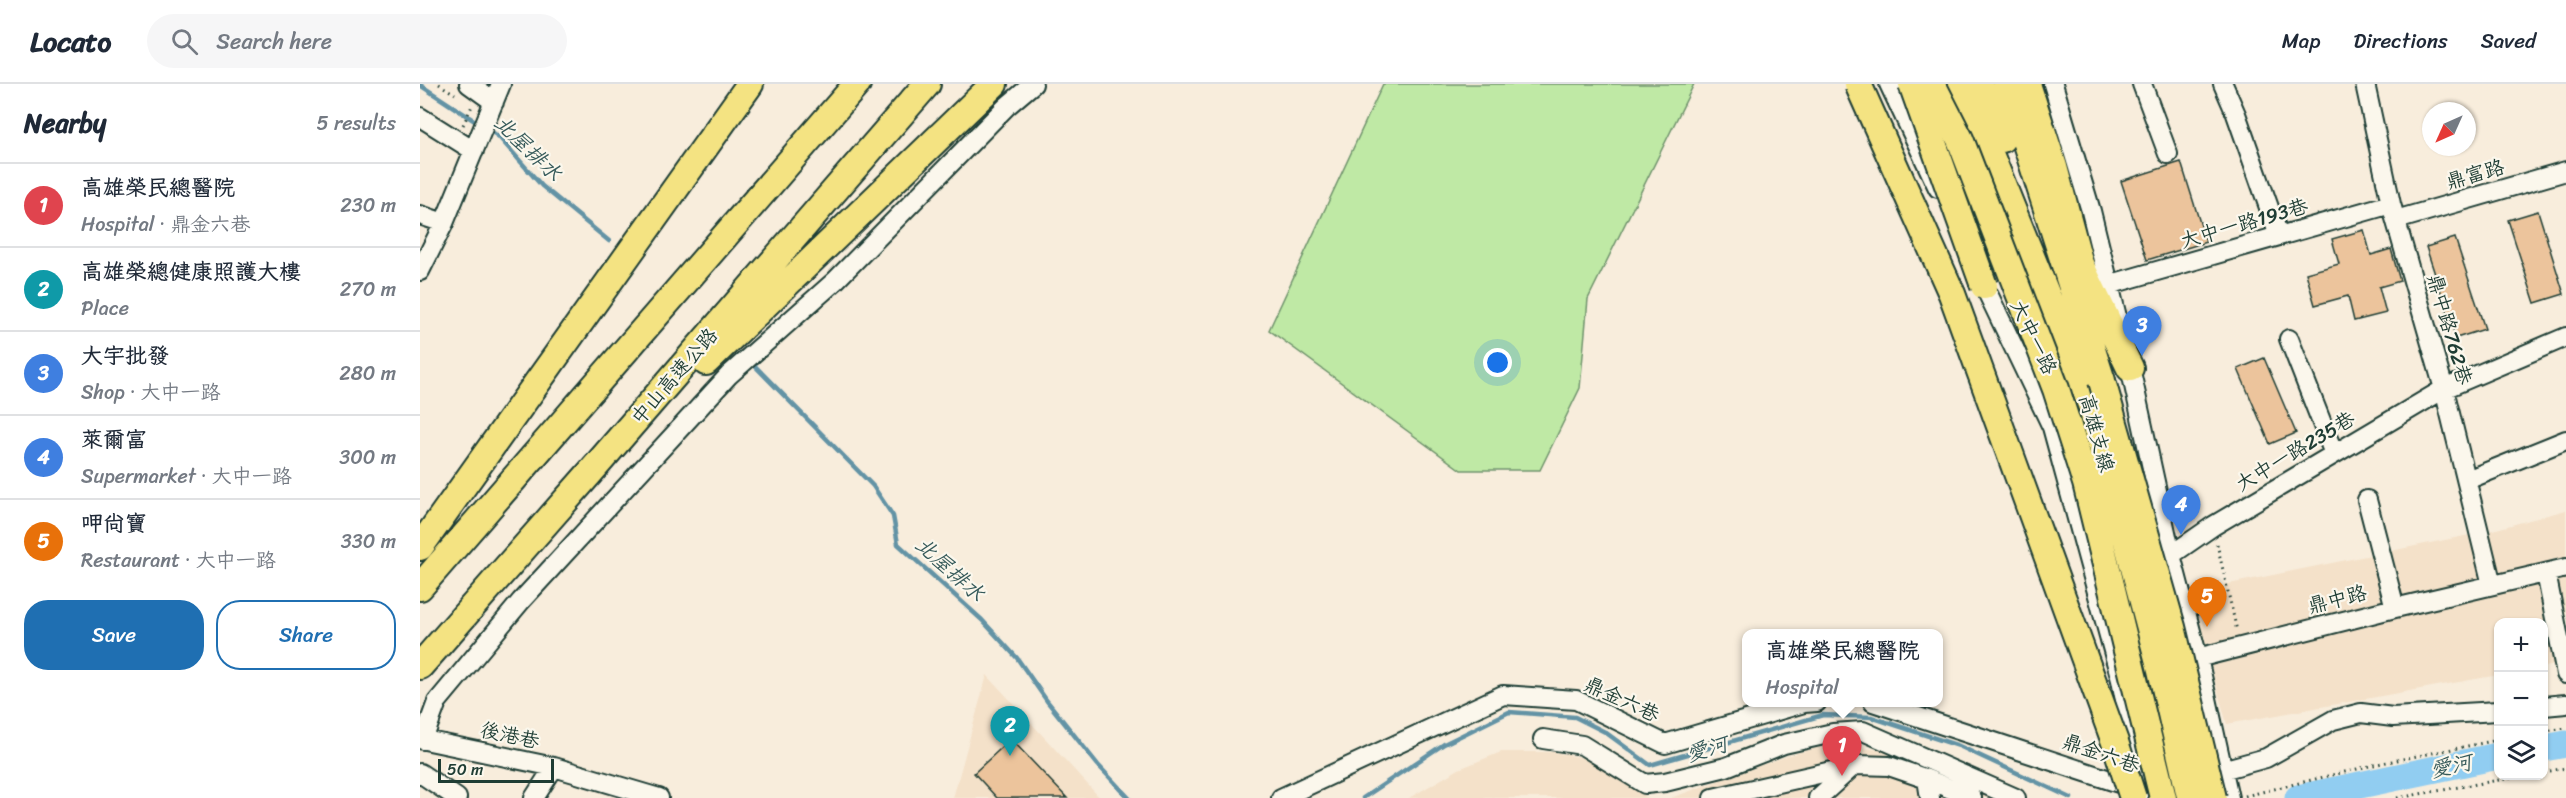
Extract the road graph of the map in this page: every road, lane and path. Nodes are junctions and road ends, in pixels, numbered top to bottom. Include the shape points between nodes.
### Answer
1 (469, 84) edge
2 (501, 84) edge
3 (857, 84) edge
4 (927, 84) edge
5 (994, 84) edge
6 (1033, 84) edge
7 (1852, 84) edge
8 (1858, 84) edge
9 (1889, 84) edge
10 (1900, 84) edge
11 (1912, 84) edge
12 (1932, 84) edge
13 (1958, 84) edge
14 (1980, 84) edge
15 (2007, 84) edge
16 (2027, 84) edge
17 (2054, 84) edge
18 (2142, 84) edge
19 (2223, 84) edge
20 (2366, 84) edge
21 (745, 89) edge
22 (485, 108) junction
23 (420, 117) edge
24 (462, 127) dead end
25 (475, 147) junction
26 (2168, 154) dead end
27 (2566, 171) edge
28 (2394, 212) junction
29 (420, 215) edge
30 (444, 223) junction
31 (2279, 236) junction
32 (420, 271) edge
33 (2108, 285) junction
34 (1984, 286) junction
35 (2566, 337) edge
36 (2289, 339) dead end
37 (2130, 368) junction
38 (2444, 389) junction
39 (2091, 405) junction
40 (2566, 440) edge
41 (2334, 454) junction
42 (589, 474) junction
43 (2467, 480) junction
44 (2367, 500) dead end
45 (2213, 526) junction
46 (420, 548) edge
47 (2171, 555) junction
48 (2566, 568) edge
49 (2546, 573) junction
50 (2492, 585) junction
51 (420, 587) edge
52 (2395, 608) junction
53 (2241, 647) junction
54 (2198, 658) junction
55 (2144, 662) junction
56 (420, 666) edge
57 (2566, 675) edge
58 (2121, 680) junction
59 (2566, 704) edge
60 (2548, 706) edge
61 (1790, 707) edge
62 (1888, 707) edge
63 (2494, 711) edge
64 (2566, 728) edge
65 (2548, 730) edge
66 (1543, 739) dead end
67 (422, 740) edge
68 (2494, 741) edge
69 (1855, 765) junction
70 (554, 767) junction
71 (2566, 768) edge
72 (2222, 770) junction
73 (2548, 771) edge
74 (420, 773) edge
75 (1927, 779) junction
76 (2499, 780) edge
77 (2145, 793) edge
78 (457, 798) edge
79 (534, 798) edge
80 (659, 798) edge
81 (1281, 798) edge
82 (1713, 798) edge
83 (1818, 798) edge
84 (1930, 798) edge
85 (1972, 798) edge
86 (2016, 798) edge
87 (2192, 798) edge
88 (2229, 798) edge
89 (2235, 798) edge
90 (2397, 798) edge

1 - 22 street
2 - 22 street
3 - 51 highway
4 - 42 highway, 中山高速公路
5 - 42 highway
6 - 67 street via 835,281 729,375 521,601 437,702
7 - 77 street via 1947,298 2028,536 2097,672
8 - 77 highway, bridge via 1952,294 2115,742
9 - 34 street, 大中一路, bridge
10 - 55 highway via 2069,390 2107,513
11 - 34 highway, bridge
12 - 77 highway, 高雄支線, bridge via 1964,149 2056,389 2086,483
13 - 39 highway, 高雄支線 via 1980,129
14 - 39 highway via 2079,329
15 - 87 highway, bridge via 2102,381 2172,627
16 - 37 highway via 2080,264
17 - 33 street
18 - 26 street
19 - 31 street
20 - 28 street, 鼎中路762巷
21 - 46 highway
22 - 24 path
22 - 25 street
23 - 25 street
25 - 30 street
27 - 28 street, 鼎富路
28 - 31 street, 大中一路193巷
28 - 38 street, 鼎中路762巷
29 - 30 street
30 - 32 street
31 - 33 street, 大中一路193巷
33 - 37 street
34 - 58 street, 大中一路 via 2052,427
35 - 38 street, 大中一路235巷
36 - 41 street
37 - 47 street
38 - 41 street, 大中一路235巷
38 - 43 street, 鼎中路762巷
39 - 87 highway, 高雄支線, bridge
40 - 43 street
41 - 45 street, 大中一路235巷
42 - 56 highway, 中山高速公路
43 - 50 street, 鼎中路762巷
44 - 52 street
45 - 47 street, 大中一路235巷
45 - 53 path
47 - 54 street
48 - 49 street, 鼎中路
49 - 50 street, 鼎中路
49 - 57 street
50 - 52 street, 鼎中路
52 - 53 street, 鼎中路
53 - 54 street, 鼎中路
54 - 55 street, 鼎中路
54 - 72 street
55 - 58 street, 鼎中路
55 - 87 street
58 - 77 street, 大中一路
59 - 60 street
61 - 81 street, 鼎金六巷 via 1665,744 1576,700 1503,694
62 - 77 street, 鼎金六巷
63 - 72 street via 2393,717 2361,713 2333,720 2266,758
64 - 65 path
66 - 86 street via 1582,745 1645,783 1726,767 1784,744 1863,731
67 - 70 street, 後港巷
68 - 89 path
69 - 75 street via 1889,766
69 - 82 street
69 - 83 street
70 - 79 street
70 - 80 street, 後港巷
71 - 73 path
72 - 88 street
74 - 78 street
75 - 84 street
75 - 85 street
76 - 90 path

